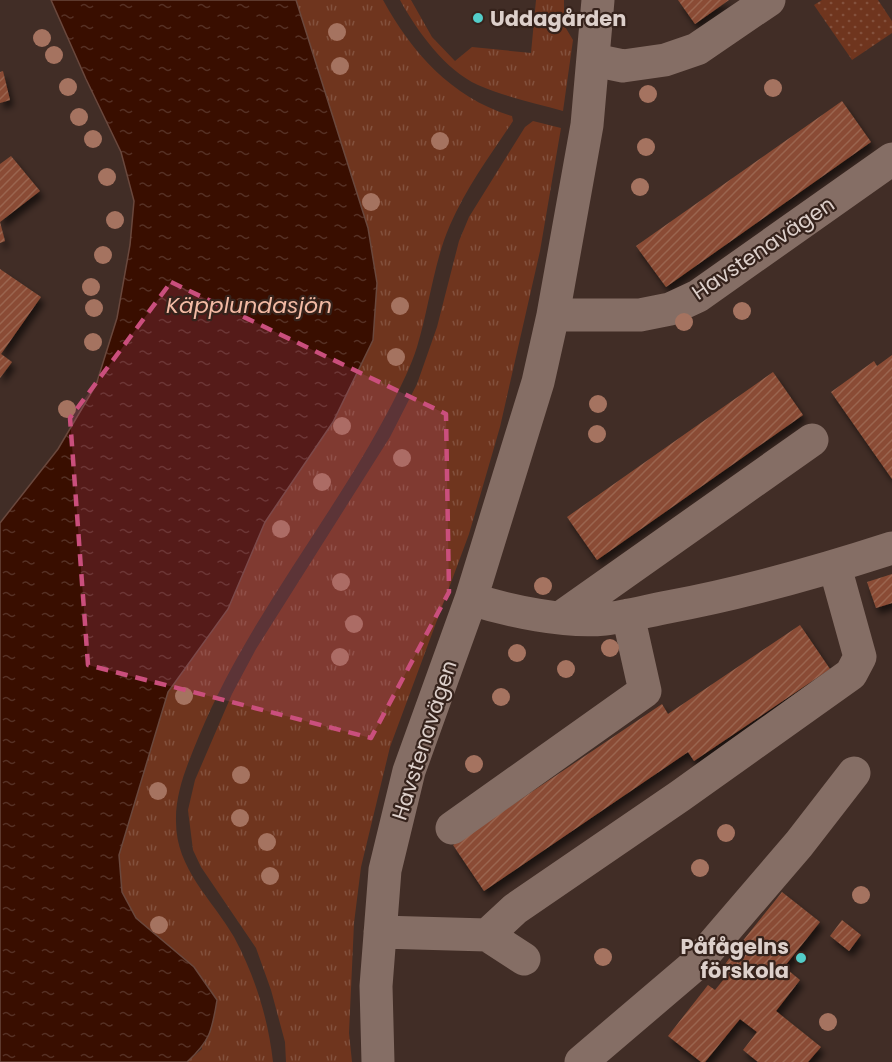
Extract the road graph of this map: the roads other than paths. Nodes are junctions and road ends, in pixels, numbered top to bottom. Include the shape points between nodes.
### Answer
1 (598, 0) edge
2 (769, 0) edge
3 (594, 60) junction
4 (892, 159) edge
5 (553, 315) junction
6 (812, 440) dead end
7 (892, 548) edge
8 (835, 567) junction
9 (471, 599) junction
10 (628, 615) junction
11 (560, 618) junction
12 (854, 773) dead end
13 (452, 828) dead end
14 (381, 932) junction
15 (487, 934) junction
16 (524, 959) dead end
17 (378, 1062) edge
18 (581, 1062) edge

1 - 3 street, Havstenavägen
2 - 3 street via 697,49 665,60 623,66
3 - 5 street, Havstenavägen via 587,124
4 - 5 street, Havstenavägen via 698,296 669,309 640,315
5 - 9 street, Havstenavägen via 538,381
6 - 11 street
7 - 8 street
8 - 10 street
8 - 15 street via 860,657 851,674 524,903
9 - 11 street via 497,608
9 - 14 street, Havstenavägen via 409,771 385,870
10 - 11 street via 604,620
10 - 13 street via 645,691
12 - 18 street via 696,964
14 - 15 street
14 - 17 street, Havstenavägen via 376,986
15 - 16 street

